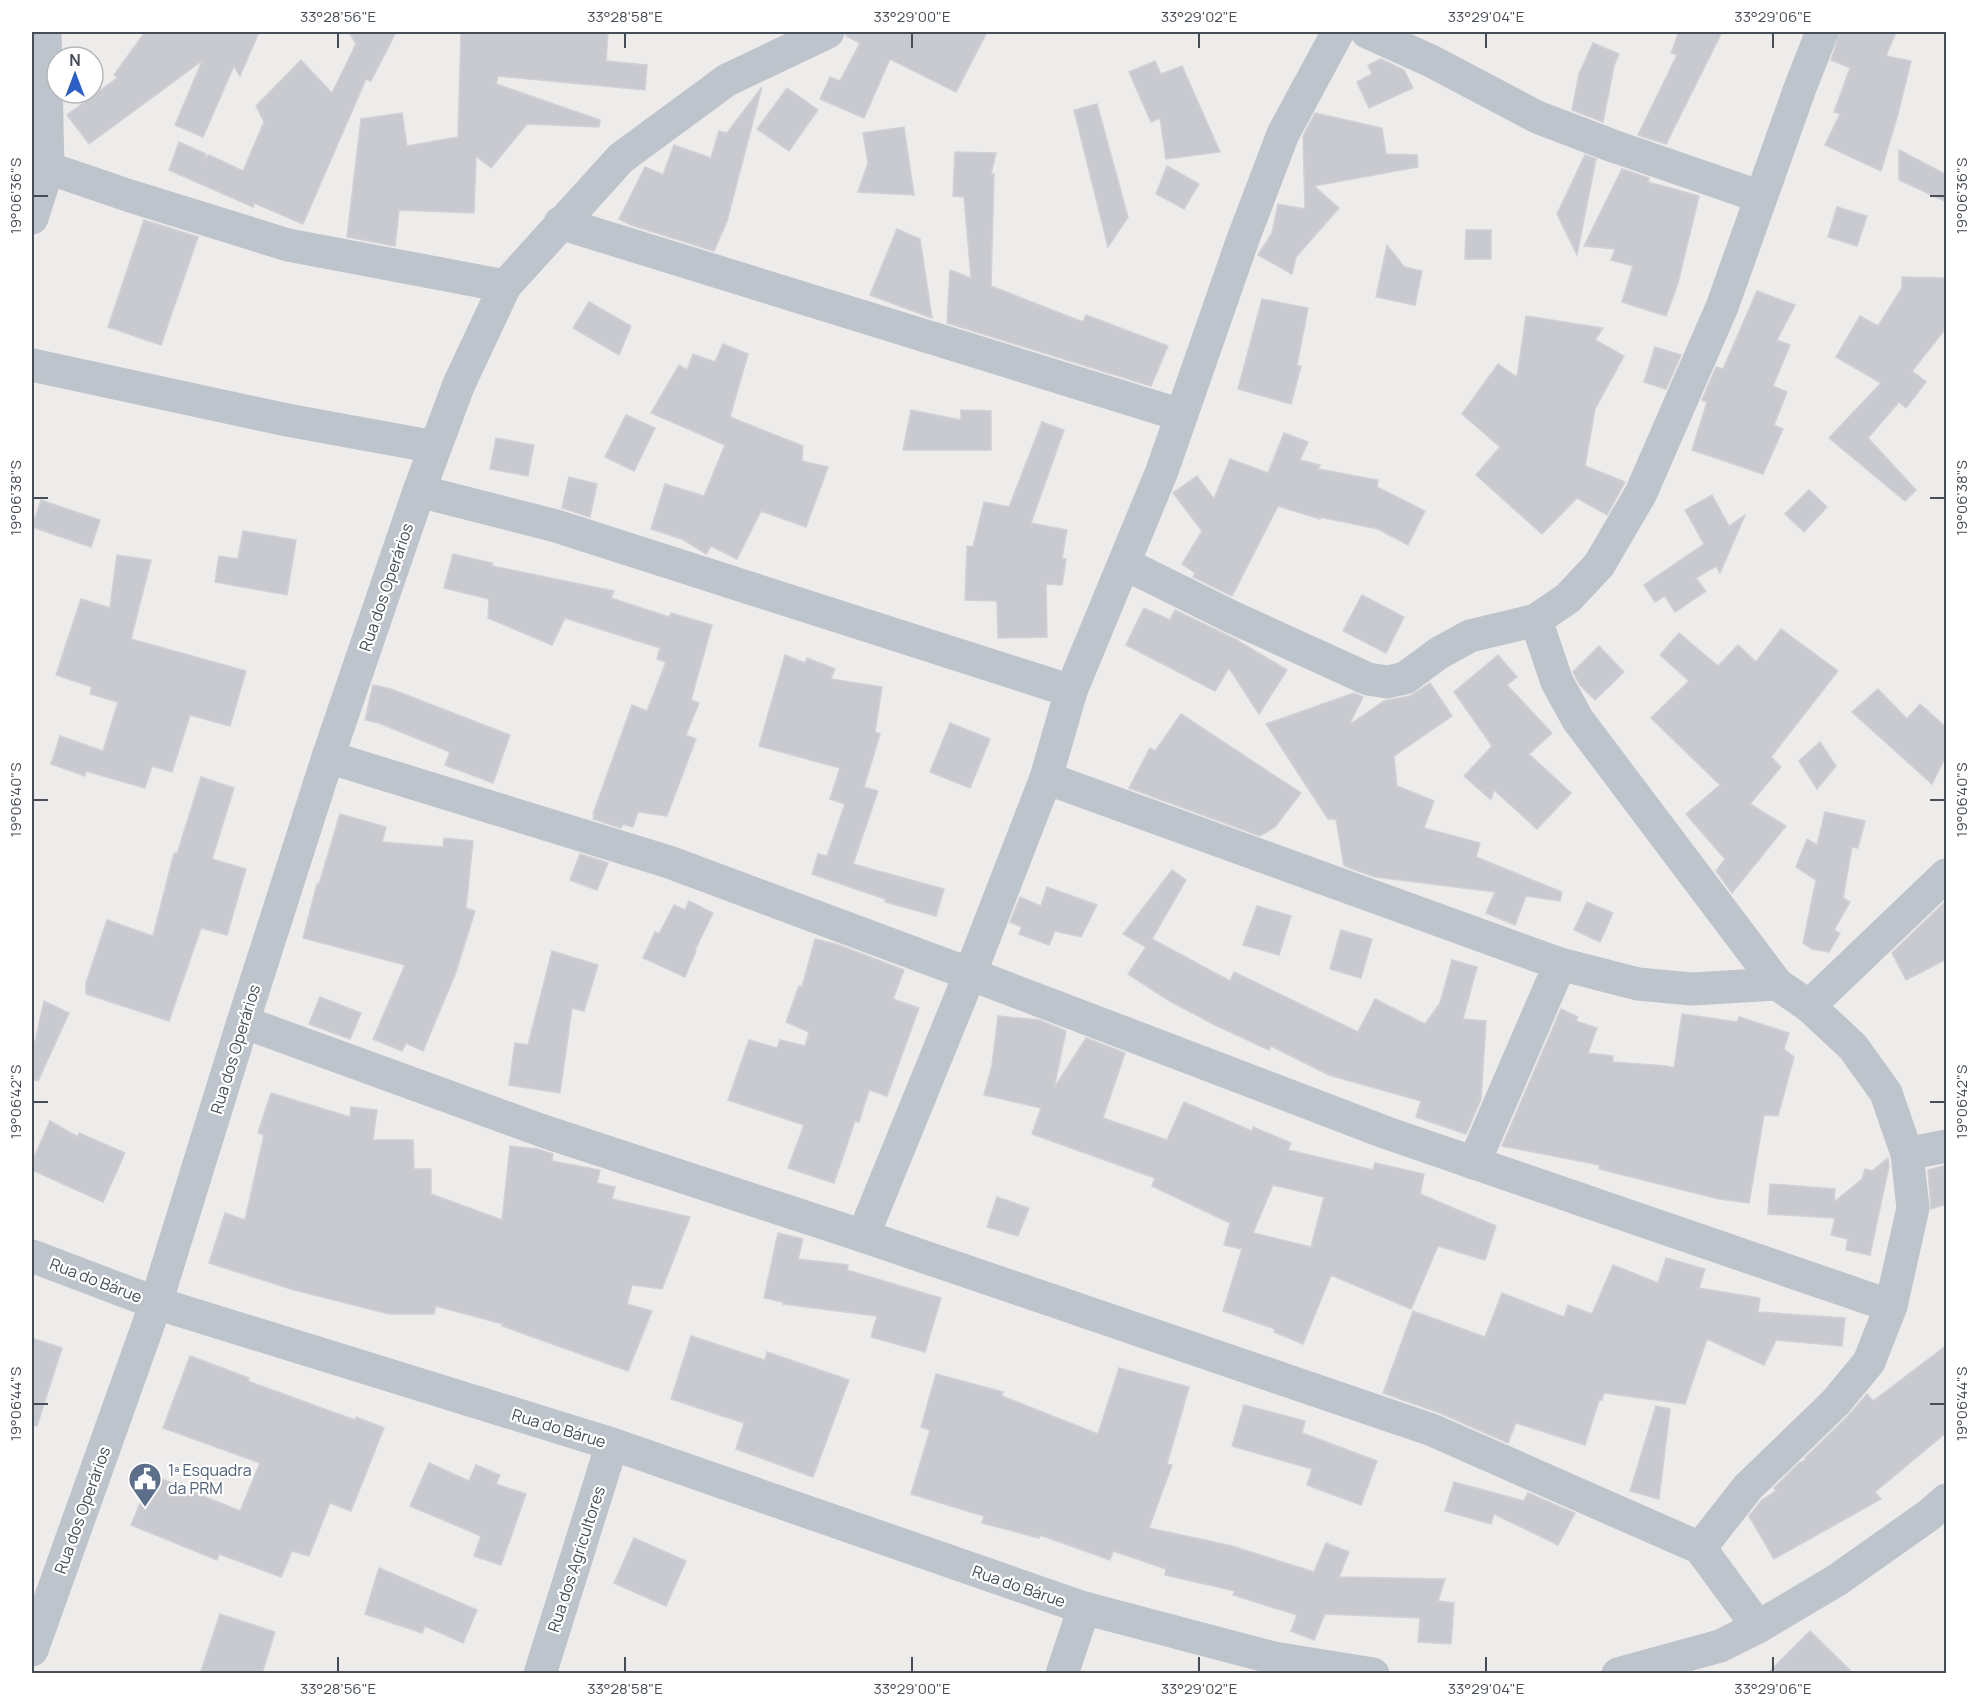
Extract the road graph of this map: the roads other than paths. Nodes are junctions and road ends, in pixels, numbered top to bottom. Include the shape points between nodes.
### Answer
1 (45, 32) edge
2 (828, 32) edge
3 (1338, 32) edge
4 (1367, 32) edge
5 (1822, 32) edge
6 (48, 168) junction
7 (1761, 197) junction
8 (32, 218) edge
9 (560, 223) junction
10 (505, 286) junction
11 (32, 365) edge
12 (1181, 415) junction
13 (435, 447) junction
14 (419, 491) junction
15 (1125, 564) junction
16 (1536, 620) junction
17 (1071, 691) junction
18 (328, 757) junction
19 (1046, 778) junction
20 (1947, 875) edge
21 (1560, 964) junction
22 (970, 974) junction
23 (1777, 984) junction
24 (1809, 1006) junction
25 (243, 1022) junction
26 (1947, 1146) edge
27 (1907, 1154) junction
28 (1474, 1163) junction
29 (863, 1236) junction
30 (32, 1256) edge
31 (156, 1303) junction
32 (1891, 1306) junction
33 (612, 1444) junction
34 (1941, 1512) edge
35 (1700, 1548) junction
36 (1084, 1608) junction
37 (1758, 1628) junction
38 (32, 1650) edge
39 (540, 1674) edge
40 (1062, 1674) edge
41 (1373, 1674) edge
42 (1618, 1674) edge

1 - 6 street
2 - 9 street, Rua dos Operários via 727,80 621,158
3 - 12 street via 1283,134
4 - 7 street via 1537,117
5 - 7 street
6 - 8 street
6 - 10 street via 288,245
7 - 16 street via 1722,307 1641,493 1599,565 1568,598
9 - 10 street, Rua dos Operários
9 - 12 street
10 - 13 street, Rua dos Operários via 459,384
11 - 13 street via 287,420
12 - 15 street
13 - 14 street, Rua dos Operários
14 - 17 street via 556,526
14 - 18 street, Rua dos Operários
15 - 16 street via 1368,680 1387,682 1405,678 1470,636
15 - 17 street
16 - 23 street via 1557,682 1578,720
17 - 19 street
18 - 22 street via 669,862
18 - 25 street, Rua dos Operários
19 - 21 street
19 - 22 street
20 - 24 street
21 - 23 street via 1638,984 1681,988
21 - 28 street
22 - 28 street
22 - 29 street
23 - 24 street
24 - 27 street via 1853,1047 1886,1093
25 - 29 street via 543,1131
25 - 31 street, Rua dos Operários
26 - 27 street
27 - 32 street via 1913,1208
28 - 32 street
29 - 35 street via 1432,1430
30 - 31 street, Rua do Bárue
31 - 33 street, Rua do Bárue
31 - 38 street, Rua dos Operários
32 - 35 street via 1869,1362 1835,1403 1748,1487
33 - 36 street, Rua do Bárue
33 - 39 street, Rua dos Agricultores
34 - 37 street
35 - 37 street
36 - 40 street
36 - 41 street, Rua do Bárue via 1274,1658
37 - 42 street via 1720,1646

